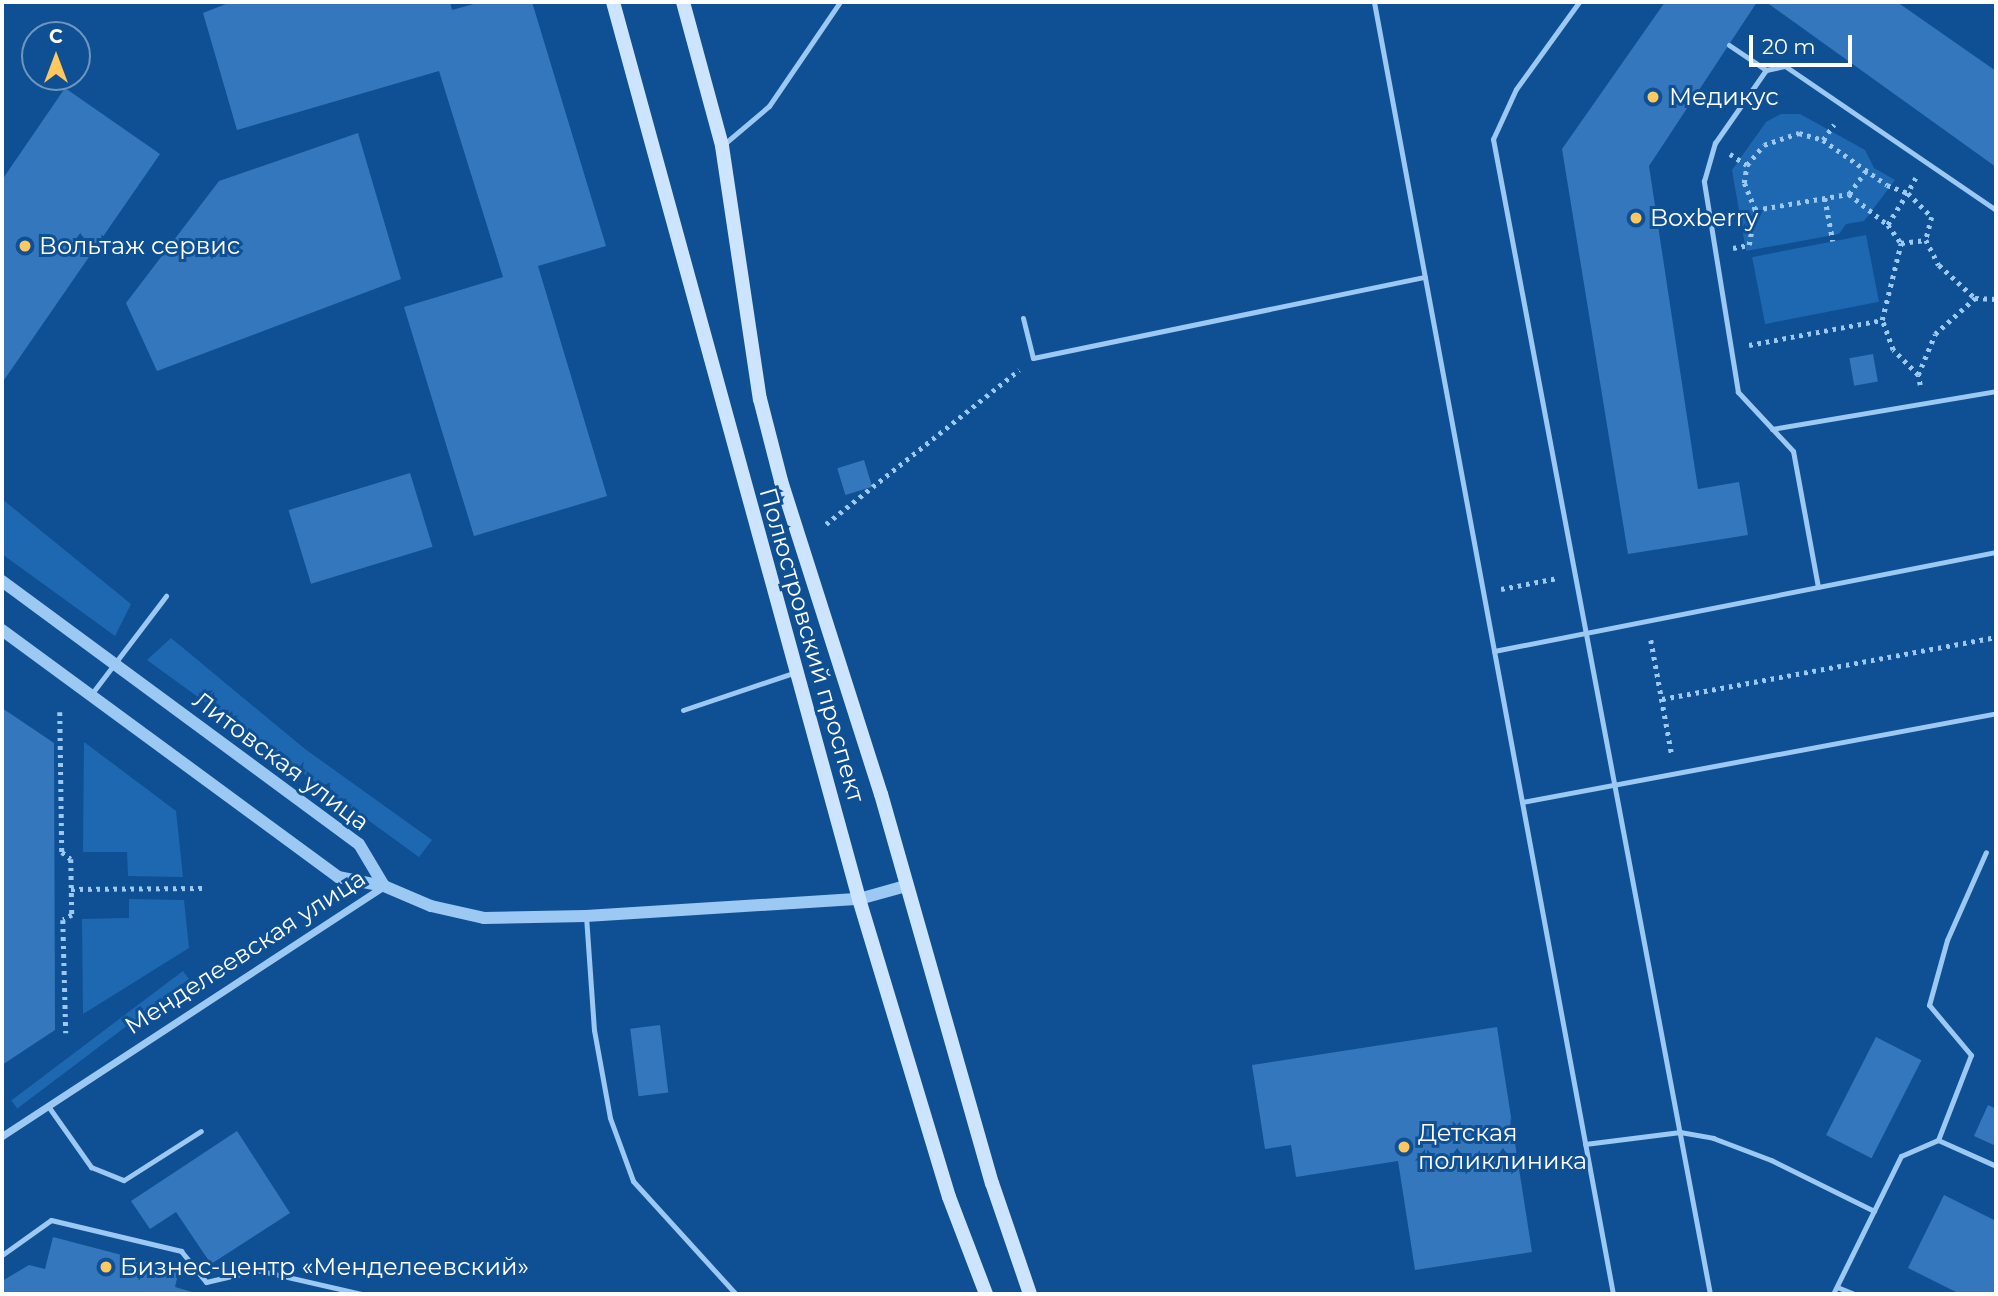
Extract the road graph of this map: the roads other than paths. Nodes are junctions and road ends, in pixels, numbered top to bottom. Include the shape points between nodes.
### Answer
1 (613, 2) edge
2 (683, 2) edge
3 (840, 2) edge
4 (1374, 2) edge
5 (1579, 2) edge
6 (1729, 45) dead end
7 (1766, 70) junction
8 (722, 146) junction
9 (1996, 210) edge
10 (1425, 278) junction
11 (1023, 318) dead end
12 (1996, 391) edge
13 (1772, 429) junction
14 (1996, 552) edge
15 (2, 582) edge
16 (1818, 587) junction
17 (166, 596) dead end
18 (2, 630) edge
19 (1586, 635) junction
20 (1494, 651) junction
21 (115, 663) junction
22 (796, 672) junction
23 (90, 696) junction
24 (683, 710) dead end
25 (1996, 713) edge
26 (1614, 785) junction
27 (1522, 802) junction
28 (1986, 852) dead end
29 (384, 886) junction
30 (906, 886) junction
31 (859, 899) junction
32 (586, 916) junction
33 (48, 1105) junction
34 (201, 1131) dead end
35 (1680, 1132) junction
36 (2, 1136) edge
37 (1938, 1140) junction
38 (1585, 1144) junction
39 (1996, 1166) edge
40 (1874, 1211) junction
41 (2, 1255) edge
42 (1837, 1287) junction
43 (362, 1294) edge
44 (736, 1294) edge
45 (986, 1294) edge
46 (1030, 1294) edge
47 (1613, 1294) edge
48 (1710, 1294) edge
49 (1833, 1294) edge
50 (1854, 1294) edge

1 - 22 main road, Полюстровский проспект
2 - 8 main road, Полюстровский проспект
3 - 8 lane via 769,106
4 - 10 lane
5 - 19 lane via 1516,89 1493,139
6 - 7 lane
7 - 9 lane via 1785,66
7 - 13 lane via 1715,143 1704,181 1738,392
8 - 30 main road, Полюстровский проспект via 760,399
10 - 11 lane via 1033,358
10 - 20 lane
12 - 13 lane
13 - 16 lane via 1793,451
14 - 16 lane
15 - 21 street, Литовская улица
16 - 19 lane
17 - 21 lane
18 - 23 street
19 - 20 lane
19 - 26 lane
20 - 27 lane
21 - 23 lane
21 - 29 street, Литовская улица via 359,844
22 - 24 lane
22 - 31 main road, Полюстровский проспект
23 - 29 street via 338,877
25 - 26 lane
26 - 27 lane
26 - 35 lane
27 - 38 lane
28 - 37 lane via 1947,940 1929,1005 1971,1055
29 - 32 street, Менделеевская улица via 431,905 484,918
29 - 33 street, Менделеевская улица
30 - 31 street, Менделеевская улица
30 - 46 main road, Полюстровский проспект via 992,1184
31 - 32 street, Менделеевская улица
31 - 45 main road, Полюстровский проспект via 949,1197
32 - 44 lane via 594,1030 608,1106 633,1181
33 - 34 lane via 91,1167 124,1180
33 - 36 street, Менделеевская улица
35 - 38 lane
35 - 40 lane via 1745,1149
35 - 48 lane
37 - 39 lane
37 - 40 lane via 1901,1156
38 - 47 lane
40 - 42 lane
41 - 43 lane via 51,1220 181,1251 206,1282 257,1270
42 - 49 lane
42 - 50 lane

